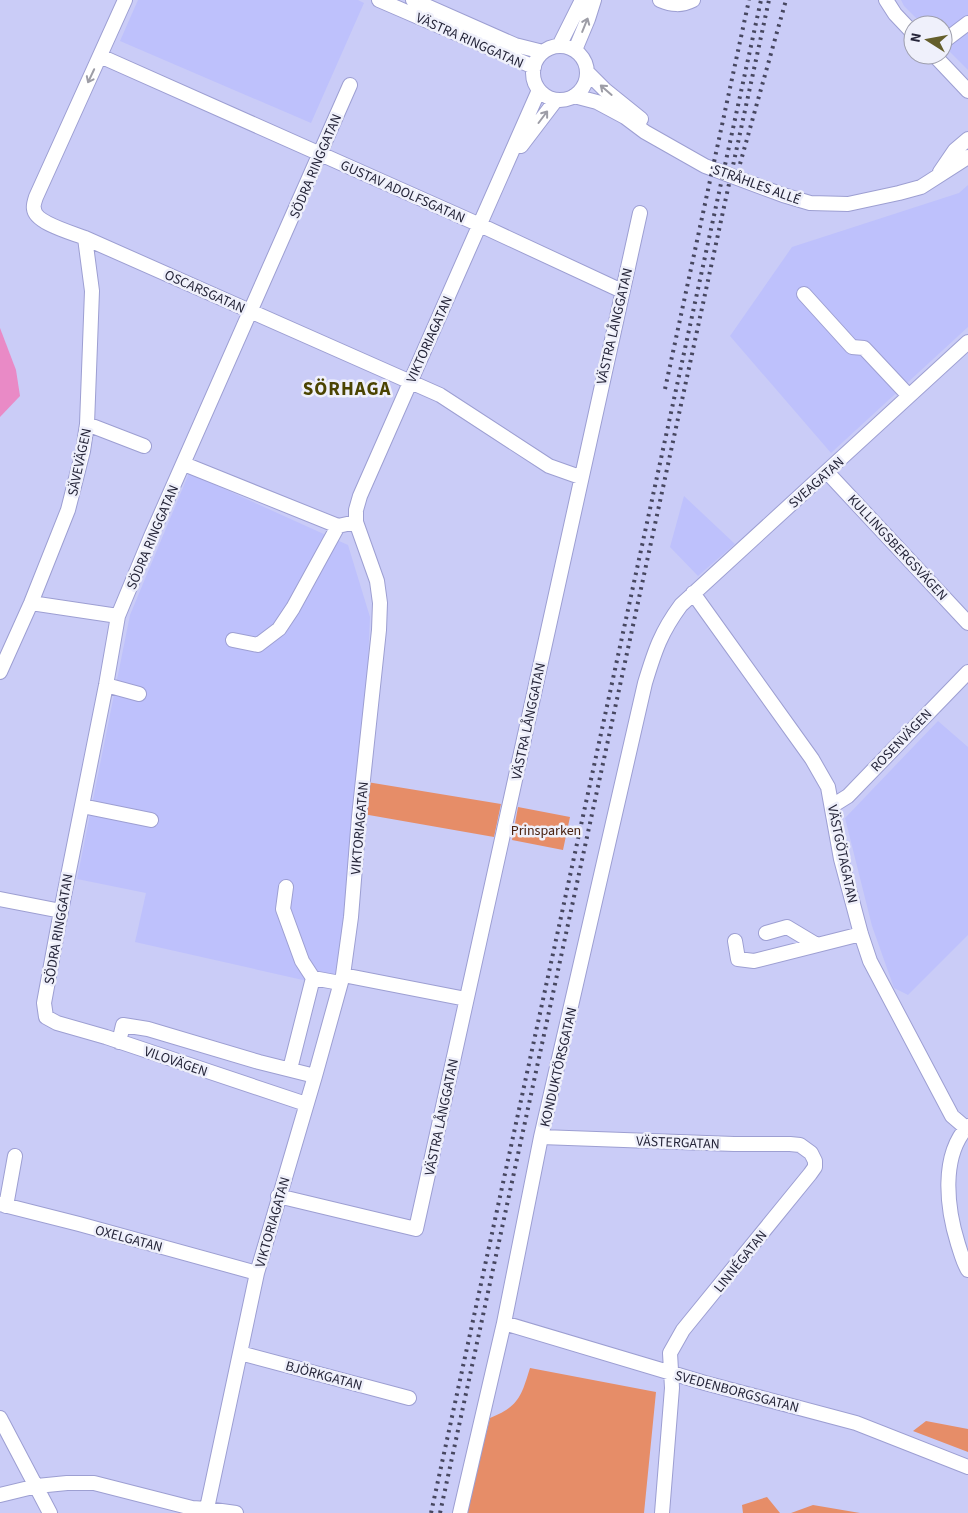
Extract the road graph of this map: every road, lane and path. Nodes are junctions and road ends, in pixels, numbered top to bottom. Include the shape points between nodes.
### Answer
1 (125, 0) edge
2 (379, 0) edge
3 (413, 0) edge
4 (582, 0) edge
5 (594, 0) edge
6 (661, 0) edge
7 (693, 0) edge
8 (886, 0) edge
9 (903, 22) edge
10 (968, 23) edge
11 (953, 34) edge
12 (559, 46) junction
13 (575, 50) junction
14 (543, 52) junction
15 (100, 56) junction
16 (943, 65) edge
17 (534, 67) junction
18 (587, 72) junction
19 (350, 85) dead end
20 (539, 90) junction
21 (968, 91) edge
22 (574, 96) junction
23 (556, 100) junction
24 (968, 138) edge
25 (321, 154) junction
26 (968, 157) edge
27 (695, 161) junction
28 (508, 162) junction
29 (936, 179) junction
30 (640, 213) dead end
31 (480, 225) junction
32 (85, 238) junction
33 (622, 291) junction
34 (804, 294) dead end
35 (251, 311) junction
36 (968, 342) edge
37 (410, 382) junction
38 (910, 396) junction
39 (87, 424) junction
40 (144, 446) dead end
41 (184, 464) junction
42 (827, 472) junction
43 (580, 477) junction
44 (356, 522) junction
45 (338, 526) junction
46 (693, 593) junction
47 (31, 603) junction
48 (118, 616) junction
49 (667, 623) joint
50 (968, 623) edge
51 (233, 640) dead end
52 (0, 672) edge
53 (968, 672) edge
54 (106, 685) junction
55 (139, 694) dead end
56 (82, 806) junction
57 (832, 806) junction
58 (151, 820) dead end
59 (286, 887) dead end
60 (0, 899) edge
61 (60, 911) junction
62 (766, 933) dead end
63 (861, 934) junction
64 (735, 941) dead end
65 (817, 945) junction
66 (313, 978) junction
67 (341, 979) junction
68 (466, 999) junction
69 (46, 1016) joint
70 (119, 1042) junction
71 (290, 1069) junction
72 (315, 1076) junction
73 (306, 1104) junction
74 (967, 1127) edge
75 (541, 1137) junction
76 (811, 1153) joint
77 (16, 1156) dead end
78 (278, 1196) junction
79 (3, 1205) edge
80 (968, 1270) edge
81 (257, 1273) junction
82 (504, 1323) junction
83 (240, 1353) junction
84 (672, 1373) junction
85 (409, 1398) dead end
86 (0, 1418) edge
87 (968, 1466) edge
88 (37, 1486) junction
89 (0, 1495) edge
90 (206, 1511) edge
91 (50, 1513) edge
92 (236, 1513) edge
93 (460, 1513) edge
94 (662, 1513) edge

1 - 15 street, OSCARSGATAN
2 - 17 street, VÄSTRA RINGGATAN
3 - 14 street, VÄSTRA RINGGATAN via 515,45
4 - 12 street
13 -> 5 street
6 - 7 street via 671,5
8 - 9 street
10 - 11 street
12 - 13 street
12 - 14 street
13 - 18 street via 582,56
14 - 17 street
15 - 25 street, GUSTAV ADOLFSGATAN
15 -> 32 street, OSCARSGATAN via 36,197 34,210 38,217 54,226
16 - 21 street
17 - 20 street
18 - 22 street via 586,82
27 -> 18 street, STRÅHLES ALLÉ
19 - 25 street, SÖDRA RINGGATAN
20 - 23 street
20 - 28 street, VIKTORIAGATAN
22 - 23 street
22 - 27 street, STRÅHLES ALLÉ via 597,102
28 -> 23 street, VIKTORIAGATAN
24 - 29 street via 955,150
25 - 31 street, GUSTAV ADOLFSGATAN
25 - 35 street, SÖDRA RINGGATAN
26 - 29 street, STRÅHLES ALLÉ
27 - 29 street, STRÅHLES ALLÉ via 810,203 868,201 921,187
28 - 31 street, VIKTORIAGATAN
30 - 33 street, VÄSTRA LÅNGGATAN
31 - 33 street, GUSTAV ADOLFSGATAN
31 - 37 street, VIKTORIAGATAN
32 - 35 street, OSCARSGATAN
32 - 39 street, SÄVEVÄGEN via 92,292
33 - 43 street, VÄSTRA LÅNGGATAN
34 - 38 street via 852,347 864,348
35 - 37 street, OSCARSGATAN
35 - 41 street, SÖDRA RINGGATAN
36 - 38 street, SVEAGATAN
37 - 43 street, OSCARSGATAN via 440,394 549,466
37 - 44 street, VIKTORIAGATAN via 360,496
38 - 42 street, SVEAGATAN
39 - 40 street
39 - 47 street, SÄVEVÄGEN via 68,510
41 - 45 street
41 - 48 street, SÖDRA RINGGATAN
42 - 46 street, SVEAGATAN
42 - 50 street, KULLINGSBERGSVÄGEN
43 - 68 street, VÄSTRA LÅNGGATAN
44 - 45 street
44 - 67 street, VIKTORIAGATAN via 377,581 380,602 351,918
45 - 51 street via 279,629 258,645
46 - 49 street, SVEAGATAN
46 - 57 street, VÄSTGÖTAGATAN via 812,759 828,787
47 - 48 street
47 - 52 street, SÄVEVÄGEN
48 - 54 street, SÖDRA RINGGATAN
49 - 75 street, KONDUKTÖRSGATAN via 645,683
53 - 57 street, ROSENVÄGEN via 848,796
54 - 55 street
54 - 56 street, SÖDRA RINGGATAN
56 - 58 street
56 - 61 street, SÖDRA RINGGATAN
57 - 63 street, VÄSTGÖTAGATAN
59 - 66 street via 283,909 302,961
60 - 61 street
61 - 69 street, SÖDRA RINGGATAN via 44,1003
62 - 65 street via 787,927
63 - 65 street
63 - 74 street, VÄSTGÖTAGATAN via 870,961 948,1108 958,1122
64 - 65 street via 738,959 754,961
66 - 67 street
66 - 71 street
67 - 68 street
67 - 72 street, VIKTORIAGATAN
68 - 78 street, VÄSTRA LÅNGGATAN via 416,1229
69 - 70 street, VILOVÄGEN via 57,1023
70 - 71 street via 123,1025 148,1029
70 - 73 street, VILOVÄGEN
71 - 72 street
72 - 73 street, VIKTORIAGATAN
73 - 78 street, VIKTORIAGATAN
74 - 80 street via 952,1156 947,1190 952,1226
75 - 76 street, VÄSTERGATAN via 790,1144 806,1148
75 - 82 street, KONDUKTÖRSGATAN
76 - 84 street, LINNÉGATAN via 815,1167 810,1174 683,1330 670,1353
77 - 79 street
78 - 81 street, VIKTORIAGATAN
79 - 81 street, OXELGATAN
81 - 83 street, VIKTORIAGATAN
82 - 84 street, SVEDENBORGSGATAN
82 - 93 street, KONDUKTÖRSGATAN
83 - 85 street, BJÖRKGATAN
83 - 90 street, VIKTORIAGATAN
84 - 87 street, SVEDENBORGSGATAN via 856,1423
84 - 94 street
86 - 88 street
88 - 89 street
88 - 90 street via 94,1484
88 - 91 street
90 - 92 street

